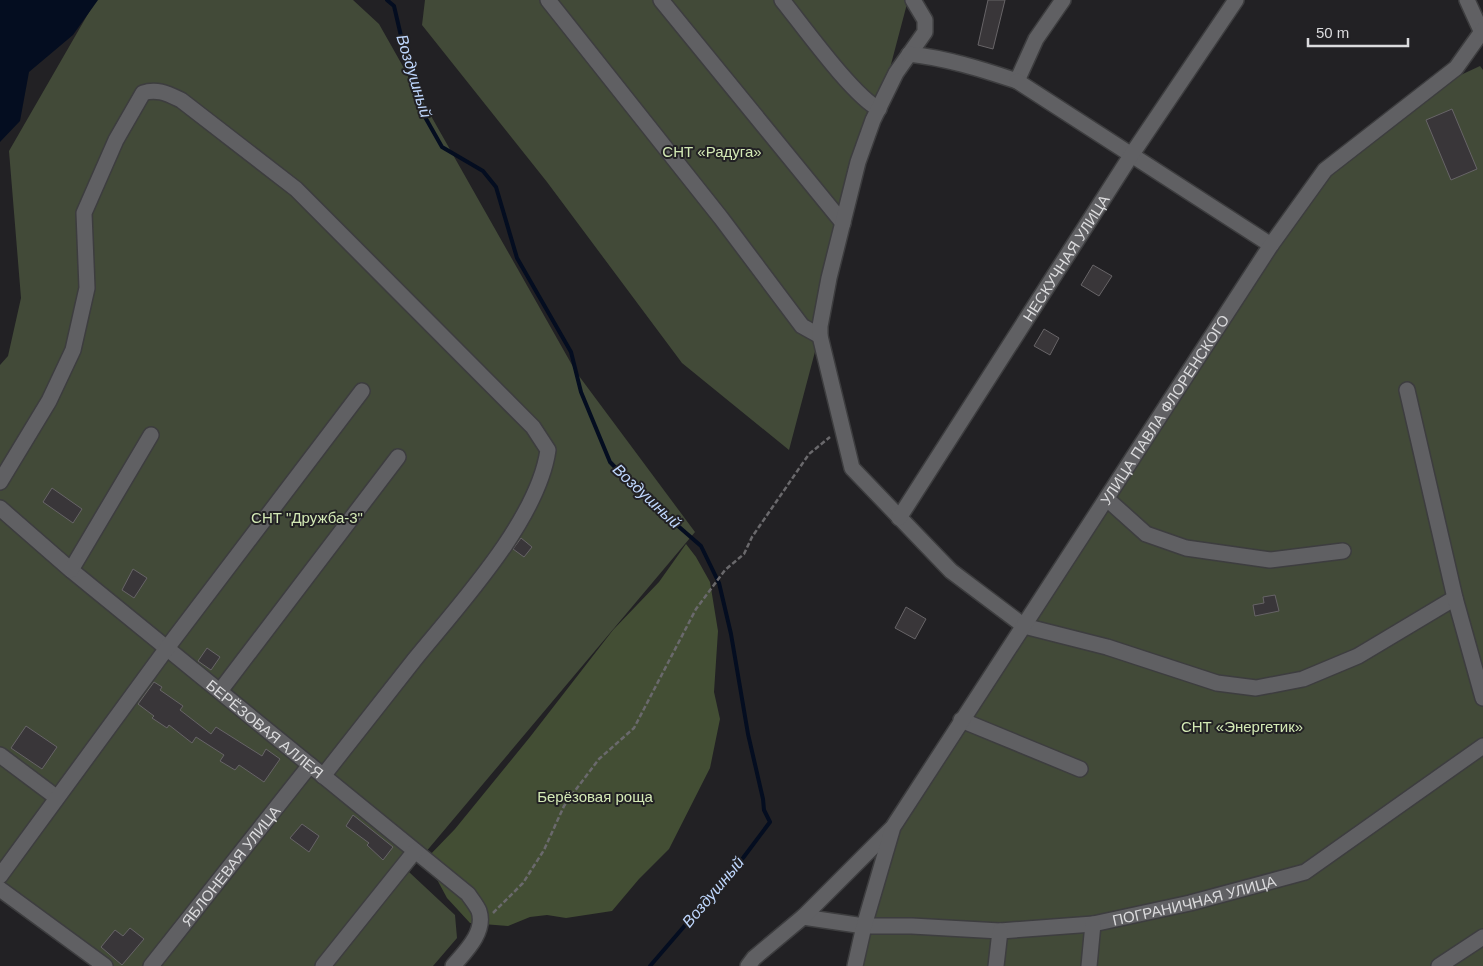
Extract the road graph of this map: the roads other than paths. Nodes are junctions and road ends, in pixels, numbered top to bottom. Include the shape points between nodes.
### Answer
1 (548, 0) edge
2 (662, 0) edge
3 (782, 0) edge
4 (913, 0) edge
5 (1063, 0) edge
6 (1236, 0) edge
7 (1467, 0) edge
8 (1483, 33) edge
9 (909, 54) junction
10 (1017, 81) junction
11 (879, 109) junction
12 (1132, 154) junction
13 (843, 223) junction
14 (1271, 245) junction
15 (820, 336) junction
16 (1407, 390) dead end
17 (362, 391) dead end
18 (151, 435) dead end
19 (398, 457) dead end
20 (0, 482) edge
21 (1107, 499) junction
22 (0, 508) edge
23 (899, 518) junction
24 (1343, 551) dead end
25 (71, 570) junction
26 (1455, 598) junction
27 (1024, 626) junction
28 (167, 648) junction
29 (220, 691) junction
30 (1483, 698) edge
31 (961, 720) junction
32 (1483, 746) edge
33 (0, 754) edge
34 (310, 765) junction
35 (1080, 769) dead end
36 (323, 776) junction
37 (56, 797) junction
38 (893, 827) junction
39 (415, 851) junction
40 (0, 876) edge
41 (0, 889) edge
42 (803, 918) junction
43 (1093, 924) junction
44 (864, 926) junction
45 (1000, 931) junction
46 (1483, 937) edge
47 (105, 966) edge
48 (151, 966) edge
49 (323, 966) edge
50 (453, 966) edge
51 (748, 966) edge
52 (855, 966) edge
53 (996, 966) edge
54 (1089, 966) edge
55 (1439, 966) edge

1 - 15 street via 727,225 802,326
2 - 13 street
3 - 11 street via 845,77 870,104
4 - 9 street via 924,20 925,32
5 - 10 street via 1036,39
6 - 12 street, НЕСКУЧНАЯ УЛИЦА
7 - 8 street
8 - 14 street, УЛИЦА ПАВЛА ФЛОРЕНСКОГО via 1456,68 1325,170
9 - 10 street via 981,69
9 - 11 street
10 - 12 street
11 - 13 street via 858,162
12 - 14 street
12 - 23 street, НЕСКУЧНАЯ УЛИЦА
13 - 15 street via 829,278
14 - 21 street, УЛИЦА ПАВЛА ФЛОРЕНСКОГО
15 - 23 street via 852,468
16 - 26 street
17 - 28 street
18 - 25 street
19 - 29 street
20 - 36 street via 49,401 73,350 87,288 84,212 116,140 143,93 151,90 162,92 181,100 296,189 532,427 548,450 538,489 514,530 472,589
21 - 24 street via 1146,534 1186,548 1270,560
21 - 27 street, УЛИЦА ПАВЛА ФЛОРЕНСКОГО
22 - 25 street, БЕРЁЗОВАЯ АЛЛЕЯ
23 - 27 street via 952,572
25 - 28 street, БЕРЁЗОВАЯ АЛЛЕЯ
26 - 27 street via 1358,656 1303,679 1256,688 1217,683 1107,646
26 - 30 street
27 - 31 street, УЛИЦА ПАВЛА ФЛОРЕНСКОГО
28 - 29 street, БЕРЁЗОВАЯ АЛЛЕЯ
28 - 37 street
29 - 34 street, БЕРЁЗОВАЯ АЛЛЕЯ
31 - 35 street
31 - 38 street, УЛИЦА ПАВЛА ФЛОРЕНСКОГО
32 - 43 street, ПОГРАНИЧНАЯ УЛИЦА via 1305,872 1190,903
33 - 37 street
34 - 36 street, БЕРЁЗОВАЯ АЛЛЕЯ
34 - 48 street, ЯБЛОНЕВАЯ УЛИЦА
36 - 39 street, БЕРЁЗОВАЯ АЛЛЕЯ
37 - 40 street
38 - 42 street, УЛИЦА ПАВЛА ФЛОРЕНСКОГО
38 - 44 street, УЛИЦА ПАВЛА ФЛОРЕНСКОГО
39 - 49 street
39 - 50 street, БЕРЁЗОВАЯ АЛЛЕЯ via 468,894 479,912 478,932
41 - 47 street
42 - 44 street
42 - 51 street, УЛИЦА ПАВЛА ФЛОРЕНСКОГО
43 - 45 street, ПОГРАНИЧНАЯ УЛИЦА
43 - 54 street
44 - 45 street, ПОГРАНИЧНАЯ УЛИЦА
44 - 52 street, УЛИЦА ПАВЛА ФЛОРЕНСКОГО
45 - 53 street
46 - 55 street

